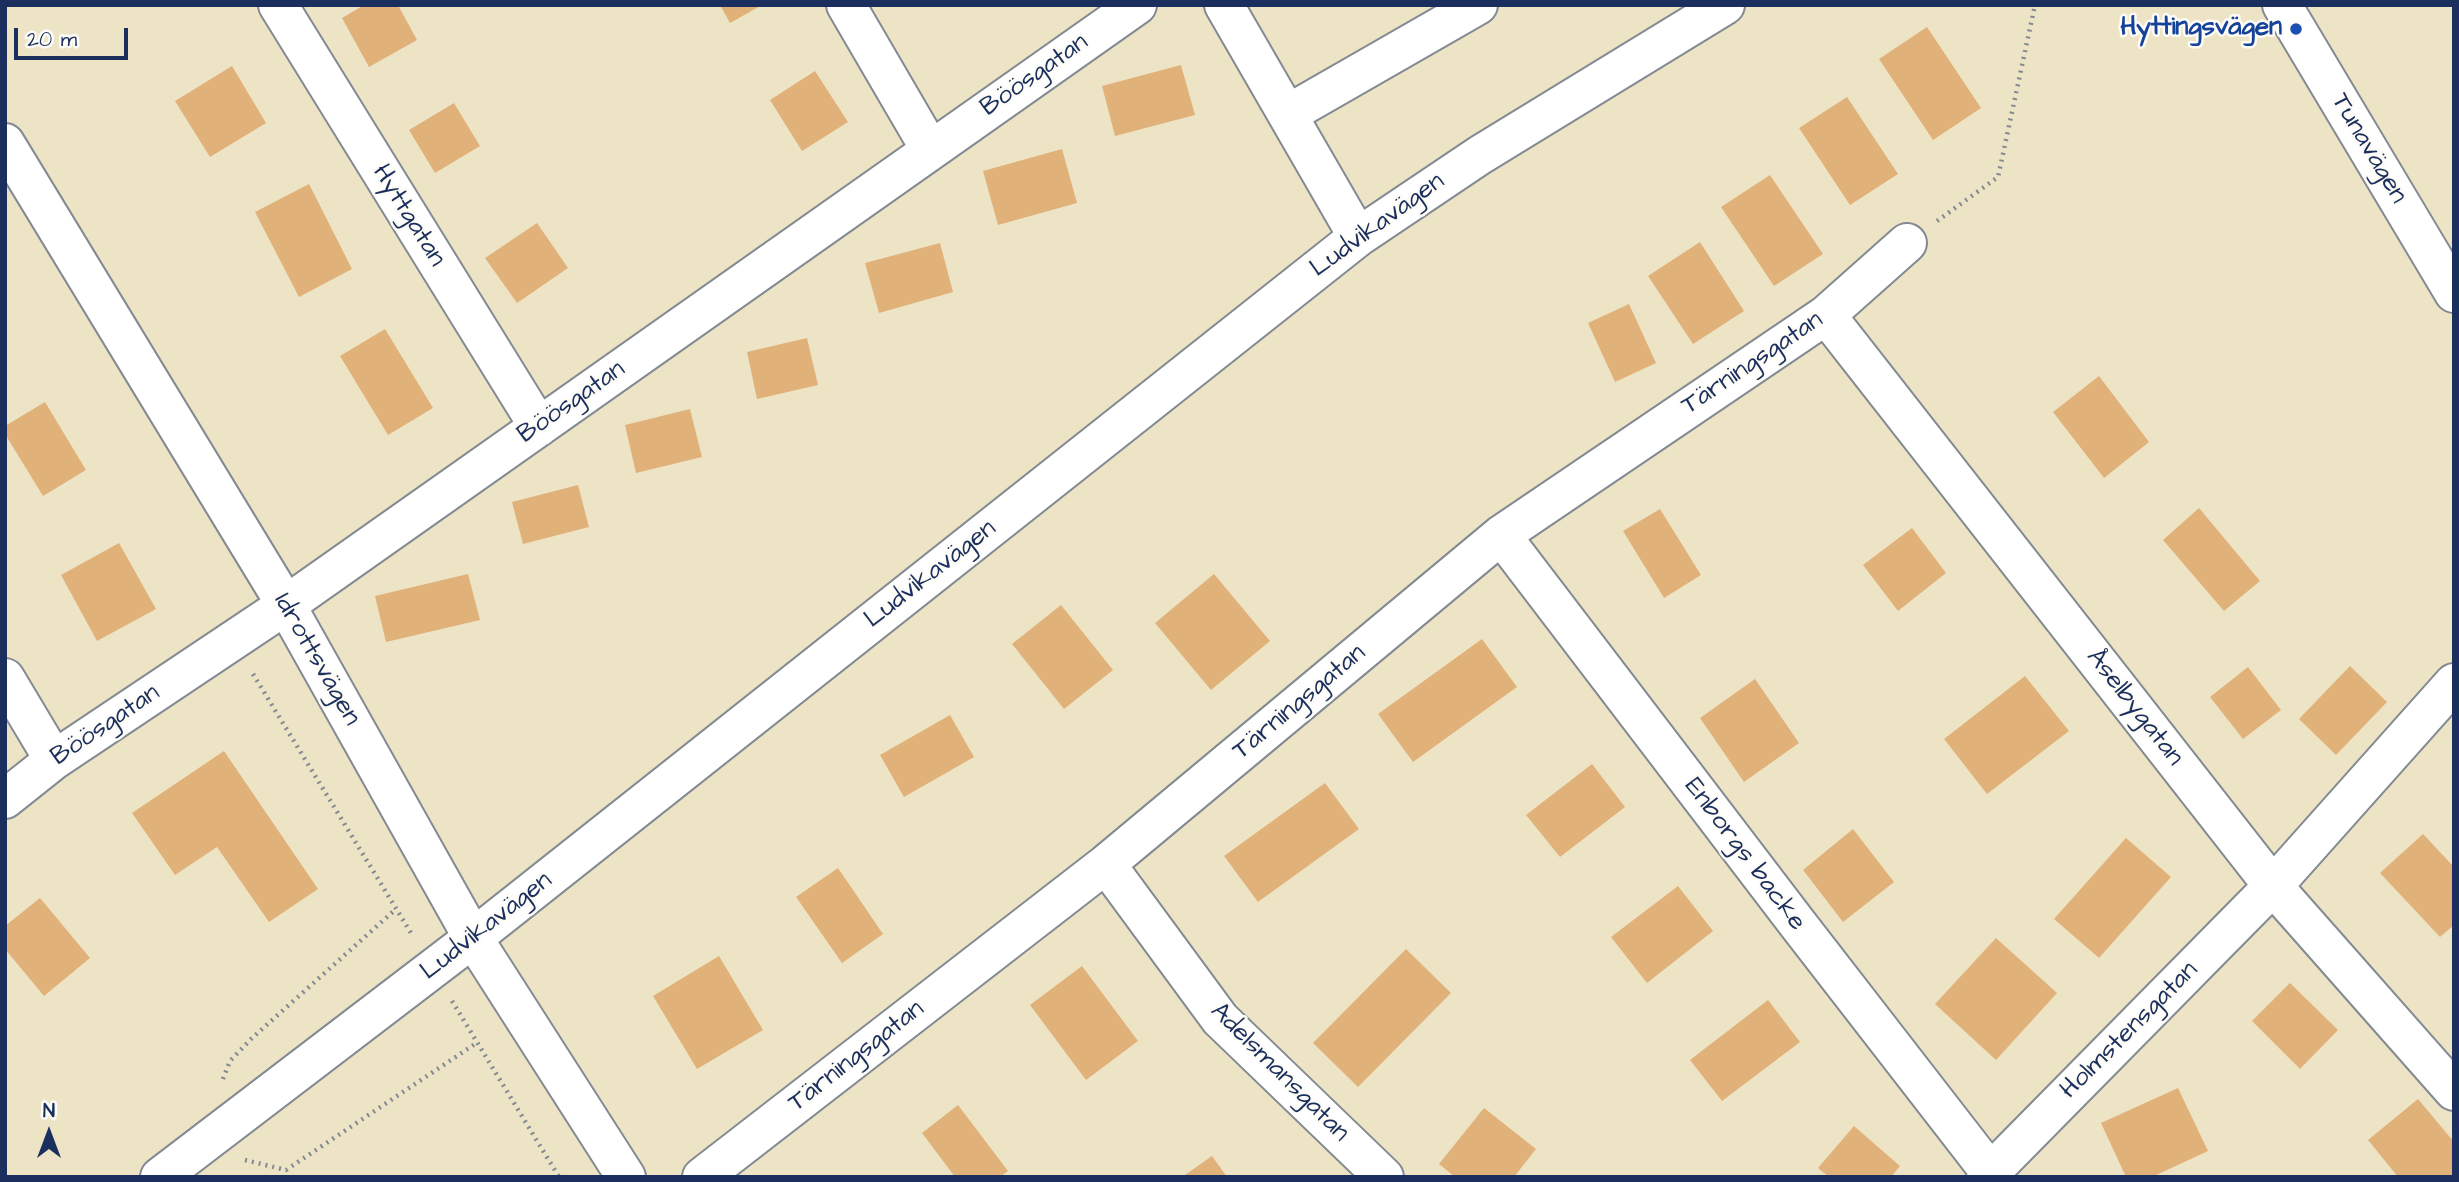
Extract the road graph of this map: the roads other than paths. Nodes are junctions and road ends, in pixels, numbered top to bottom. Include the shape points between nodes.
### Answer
1 (278, 5) edge
2 (846, 5) edge
3 (1137, 5) edge
4 (1224, 5) edge
5 (1478, 5) edge
6 (1725, 5) edge
7 (2282, 5) edge
8 (1288, 114) junction
9 (5, 143) edge
10 (930, 149) junction
11 (1358, 237) junction
12 (1907, 243) road end
13 (2454, 293) edge
14 (1826, 314) junction
15 (539, 427) junction
16 (1501, 535) junction
17 (286, 606) junction
18 (5, 678) edge
19 (2454, 683) edge
20 (54, 761) junction
21 (5, 799) edge
22 (1106, 864) junction
23 (2273, 886) junction
24 (473, 939) junction
25 (2454, 1091) edge
26 (1988, 1174) edge
27 (160, 1177) edge
28 (626, 1177) edge
29 (702, 1177) edge
30 (1384, 1177) edge

1 - 15 street, Hyttgatan
2 - 10 street
3 - 10 street, Böösgatan
4 - 8 street
5 - 8 street
6 - 11 street, Ludvikavägen via 1480,155
7 - 13 street, Tunavägen
8 - 11 street
9 - 17 street, Idrottsvägen
10 - 15 street, Böösgatan
11 - 24 street, Ludvikavägen
12 - 14 street, Tärningsgatan
14 - 16 street, Tärningsgatan
14 - 23 street, Åselbygatan
15 - 17 street, Böösgatan
16 - 22 street, Tärningsgatan
16 - 26 street, Enborgs backe
17 - 20 street, Böösgatan
17 - 24 street, Idrottsvägen
18 - 20 street
19 - 23 street, Holmstensgatan
20 - 21 street, Böösgatan
22 - 29 street, Tärningsgatan
22 - 30 street, Adelsmansgatan via 1220,1019
23 - 25 street, Åselbygatan
23 - 26 street, Holmstensgatan
24 - 27 street, Ludvikavägen
24 - 28 street, Idrottsvägen

